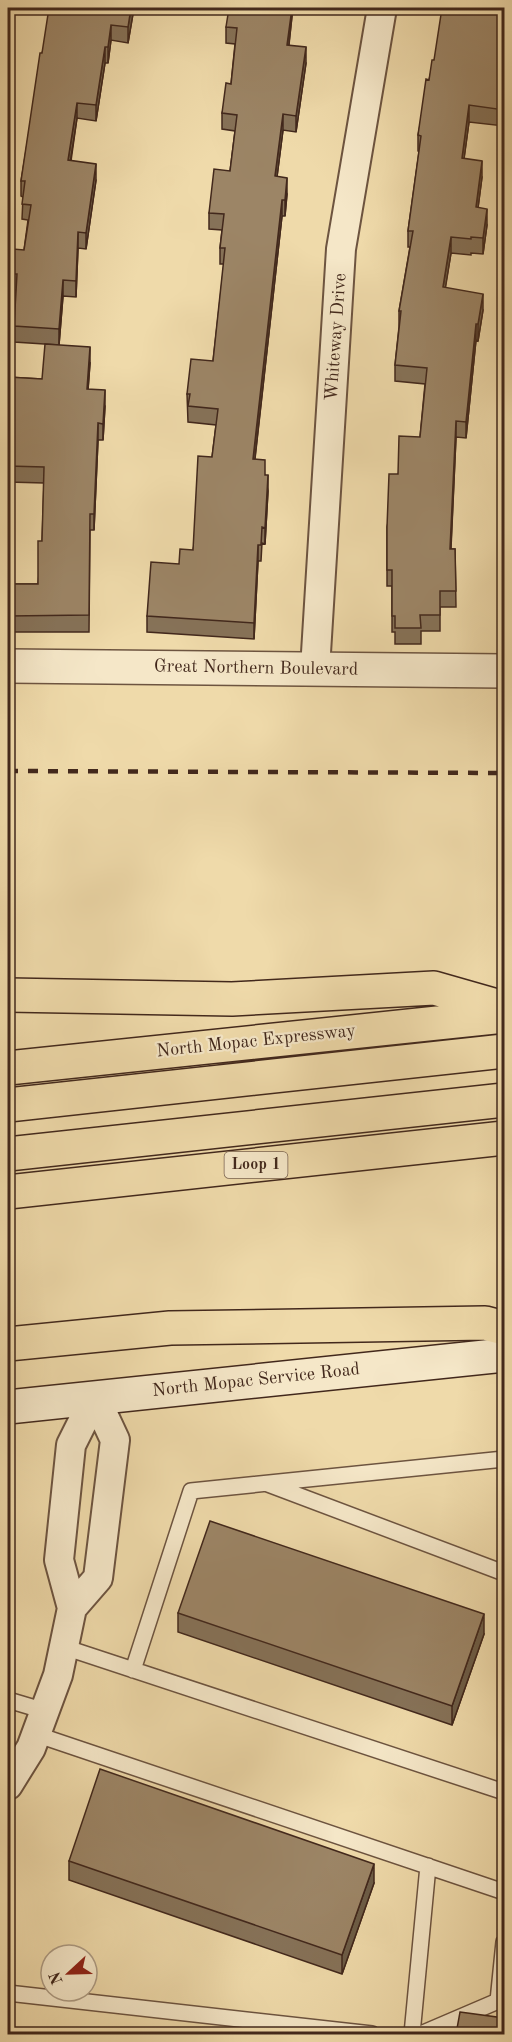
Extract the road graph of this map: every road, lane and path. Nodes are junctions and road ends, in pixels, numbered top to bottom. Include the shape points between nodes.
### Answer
1 (381, 8) edge
2 (8, 666) edge
3 (315, 669) junction
4 (504, 671) edge
5 (8, 995) edge
6 (504, 1008) edge
7 (504, 1016) edge
8 (504, 1051) edge
9 (8, 1068) edge
10 (504, 1100) edge
11 (8, 1105) edge
12 (504, 1138) edge
13 (8, 1154) edge
14 (8, 1192) edge
15 (504, 1328) edge
16 (8, 1344) edge
17 (504, 1355) edge
18 (95, 1397) junction
19 (8, 1407) edge
20 (504, 1459) edge
21 (266, 1484) junction
22 (504, 1573) edge
23 (72, 1608) junction
24 (64, 1647) junction
25 (133, 1670) junction
26 (8, 1700) edge
27 (40, 1722) junction
28 (8, 1785) edge
29 (504, 1792) edge
30 (428, 1866) junction
31 (504, 1892) edge
32 (504, 1942) edge
33 (8, 1993) edge
34 (372, 2034) edge
35 (412, 2034) edge
36 (421, 2034) edge

1 - 3 street, Whiteway Drive via 341,249
2 - 3 main road, Great Northern Boulevard
3 - 4 main road, Great Northern Boulevard
5 - 6 highway via 232,999 434,988
7 - 9 highway, North Mopac Expressway
8 - 11 highway
10 - 13 highway
12 - 14 highway, Loop 1
15 - 16 highway via 484,1323 170,1328
17 - 18 main road, North Mopac Service Road
18 - 19 main road, North Mopac Service Road
18 - 23 street via 71,1445 59,1560
18 - 23 street via 115,1440 98,1578
20 - 21 lane
21 - 22 lane
21 - 25 lane via 191,1491
23 - 24 street
24 - 25 lane
24 - 27 street
25 - 29 lane
26 - 27 lane
27 - 28 street via 31,1748
27 - 30 lane
30 - 31 lane
30 - 35 lane
32 - 36 lane via 498,2001
33 - 34 lane

